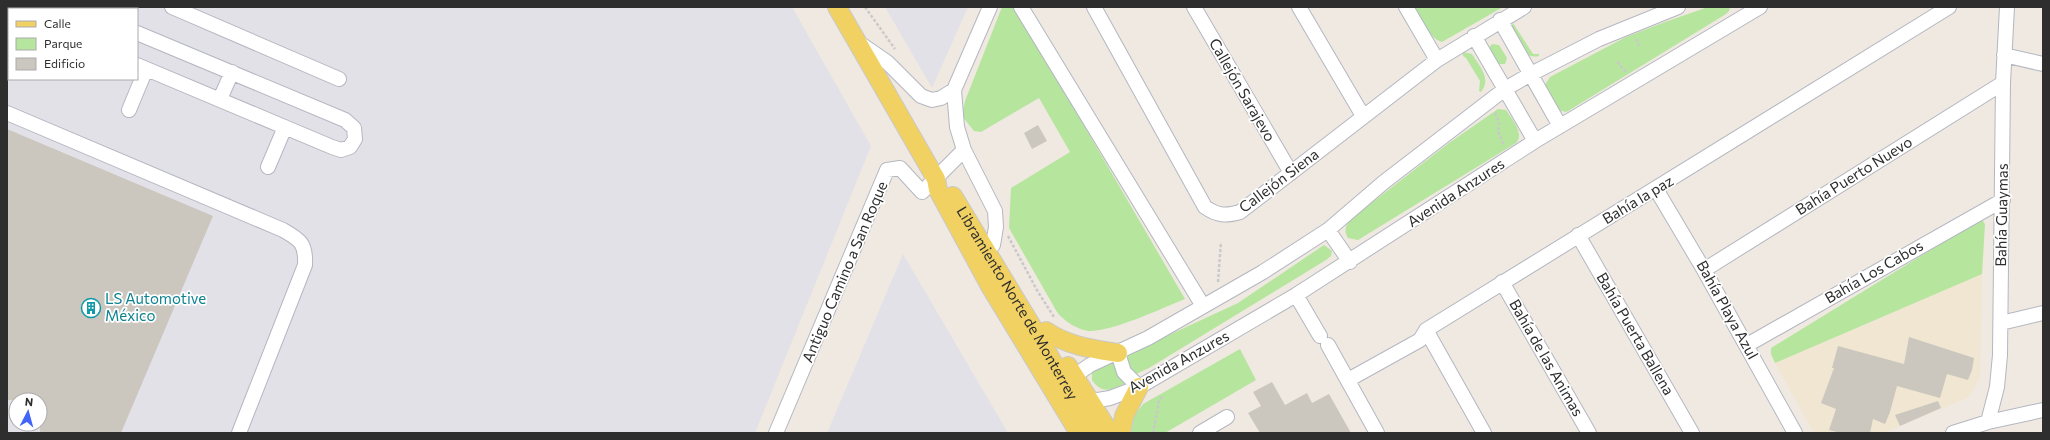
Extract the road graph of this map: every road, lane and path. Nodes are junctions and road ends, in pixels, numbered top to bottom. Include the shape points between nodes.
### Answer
1 (172, 7) edge
2 (837, 7) edge
3 (990, 7) edge
4 (1021, 7) edge
5 (1094, 7) edge
6 (1194, 7) edge
7 (1299, 7) edge
8 (1406, 7) edge
9 (1524, 7) edge
10 (1678, 7) edge
11 (1760, 7) edge
12 (1949, 7) edge
13 (2007, 7) edge
14 (1744, 11) edge
15 (1500, 20) junction
16 (138, 33) edge
17 (1634, 35) dead end
18 (1474, 36) junction
19 (858, 42) junction
20 (1639, 46) dead end
21 (2004, 55) junction
22 (1437, 60) junction
23 (1617, 62) dead end
24 (2043, 64) edge
25 (142, 67) edge
26 (232, 72) junction
27 (1531, 74) junction
28 (1628, 75) dead end
29 (339, 78) dead end
30 (2003, 83) junction
31 (1505, 89) junction
32 (954, 90) junction
33 (220, 99) junction
34 (129, 110) dead end
35 (1493, 111) dead end
36 (7, 113) edge
37 (1363, 116) junction
38 (1560, 126) junction
39 (285, 127) junction
40 (1535, 141) junction
41 (1505, 149) dead end
42 (964, 150) junction
43 (268, 167) dead end
44 (1291, 173) junction
45 (940, 181) junction
46 (1656, 189) junction
47 (2003, 200) junction
48 (1328, 230) junction
49 (1578, 235) junction
50 (1222, 242) dead end
51 (993, 245) junction
52 (1350, 262) junction
53 (1704, 270) junction
54 (1502, 282) junction
55 (990, 286) junction
56 (1217, 287) dead end
57 (1296, 295) junction
58 (1203, 306) junction
59 (2043, 313) edge
60 (2001, 323) junction
61 (1426, 330) junction
62 (1046, 331) junction
63 (1747, 345) junction
64 (1118, 353) junction
65 (1075, 378) junction
66 (1348, 380) junction
67 (1139, 387) junction
68 (1163, 395) dead end
69 (1081, 398) junction
70 (2043, 410) edge
71 (1227, 417) dead end
72 (1988, 422) junction
73 (239, 433) edge
74 (776, 433) edge
75 (1079, 433) edge
76 (1084, 433) edge
77 (1093, 433) edge
78 (1110, 433) edge
79 (1121, 433) edge
80 (1153, 433) edge
81 (1200, 433) edge
82 (1377, 433) edge
83 (1484, 433) edge
84 (1589, 433) edge
85 (1692, 433) edge
86 (1795, 433) edge
87 (1953, 433) edge

1 - 29 street
2 - 19 main road, Libramiento Norte de Monterrey
3 - 32 street
4 - 58 street
5 - 44 street, Callejón Siena via 1205,207 1216,214 1228,216 1240,212
6 - 44 street, Callejón Sarajevo
7 - 37 street
8 - 22 street
9 - 15 street, Callejón Siena
10 - 27 street via 1599,39
11 - 14 street, Avenida Anzures
12 - 46 street, Bahía la paz
13 - 21 street, Bahía Guaymas
14 - 38 street, Avenida Anzures
15 - 18 street, Callejón Siena
15 - 27 street
16 - 26 street
17 - 20 path
18 - 22 street, Callejón Siena
18 - 31 street
19 - 32 street via 887,62 921,96 932,100
19 - 45 main road, Libramiento Norte de Monterrey
21 - 24 street
21 - 30 street, Bahía Guaymas
22 - 37 street, Callejón Siena
23 - 28 path
25 - 33 street
25 - 34 street
26 - 33 street
26 - 39 street via 345,120 354,128 355,139 350,147 341,150
27 - 31 street
27 - 38 street
30 - 47 street, Bahía Guaymas
30 - 53 street, Bahía Puerto Nuevo
31 - 40 street
31 - 48 street via 1384,182
32 - 42 street via 957,127
33 - 39 street
35 - 41 path via 1499,121 1498,131
36 - 73 street via 283,230 297,238 306,250 305,265
37 - 44 street, Callejón Siena
38 - 40 street, Avenida Anzures
39 - 43 street
40 - 52 street, Avenida Anzures
42 - 45 street
42 - 51 street via 995,211
45 - 51 main road via 960,197
45 - 55 main road, Libramiento Norte de Monterrey via 938,190
45 - 69 main road, Libramiento Norte de Monterrey
45 - 74 street, Antiguo Camino a San Roque via 922,192 900,168 887,170
46 - 49 street, Bahía la paz
46 - 53 street, Bahía Playa Azul
47 - 60 street, Bahía Guaymas
47 - 63 street, Bahía Los Cabos
48 - 52 street
48 - 58 street via 1263,272
49 - 54 street, Bahía la paz
49 - 85 street, Bahía Puerta Ballena
50 - 56 path
51 - 62 main road via 1015,274
52 - 57 street, Avenida Anzures
53 - 63 street, Bahía Playa Azul
54 - 61 street, Bahía la paz
54 - 84 street, Bahía de las Animas
55 - 69 main road via 1002,295 1063,393
55 - 75 main road, Libramiento Norte de Monterrey
57 - 66 street
57 - 67 street, Avenida Anzures
58 - 64 street
59 - 60 street
60 - 72 street, Bahía Guaymas via 1997,388
61 - 66 street, Bahía la paz via 1420,340
61 - 83 street
62 - 64 main road via 1070,344
62 - 65 main road
63 - 86 street, Bahía Playa Azul
64 - 65 street via 1090,365
64 - 67 street via 1124,372
65 - 69 main road
66 - 82 street
67 - 69 street, Avenida Anzures via 1110,398
67 - 79 main road via 1124,416
68 - 80 path via 1159,401
69 - 76 main road via 1073,408
69 - 77 main road, Libramiento Norte de Monterrey
69 - 78 main road
70 - 72 street
71 - 81 street
72 - 87 street

